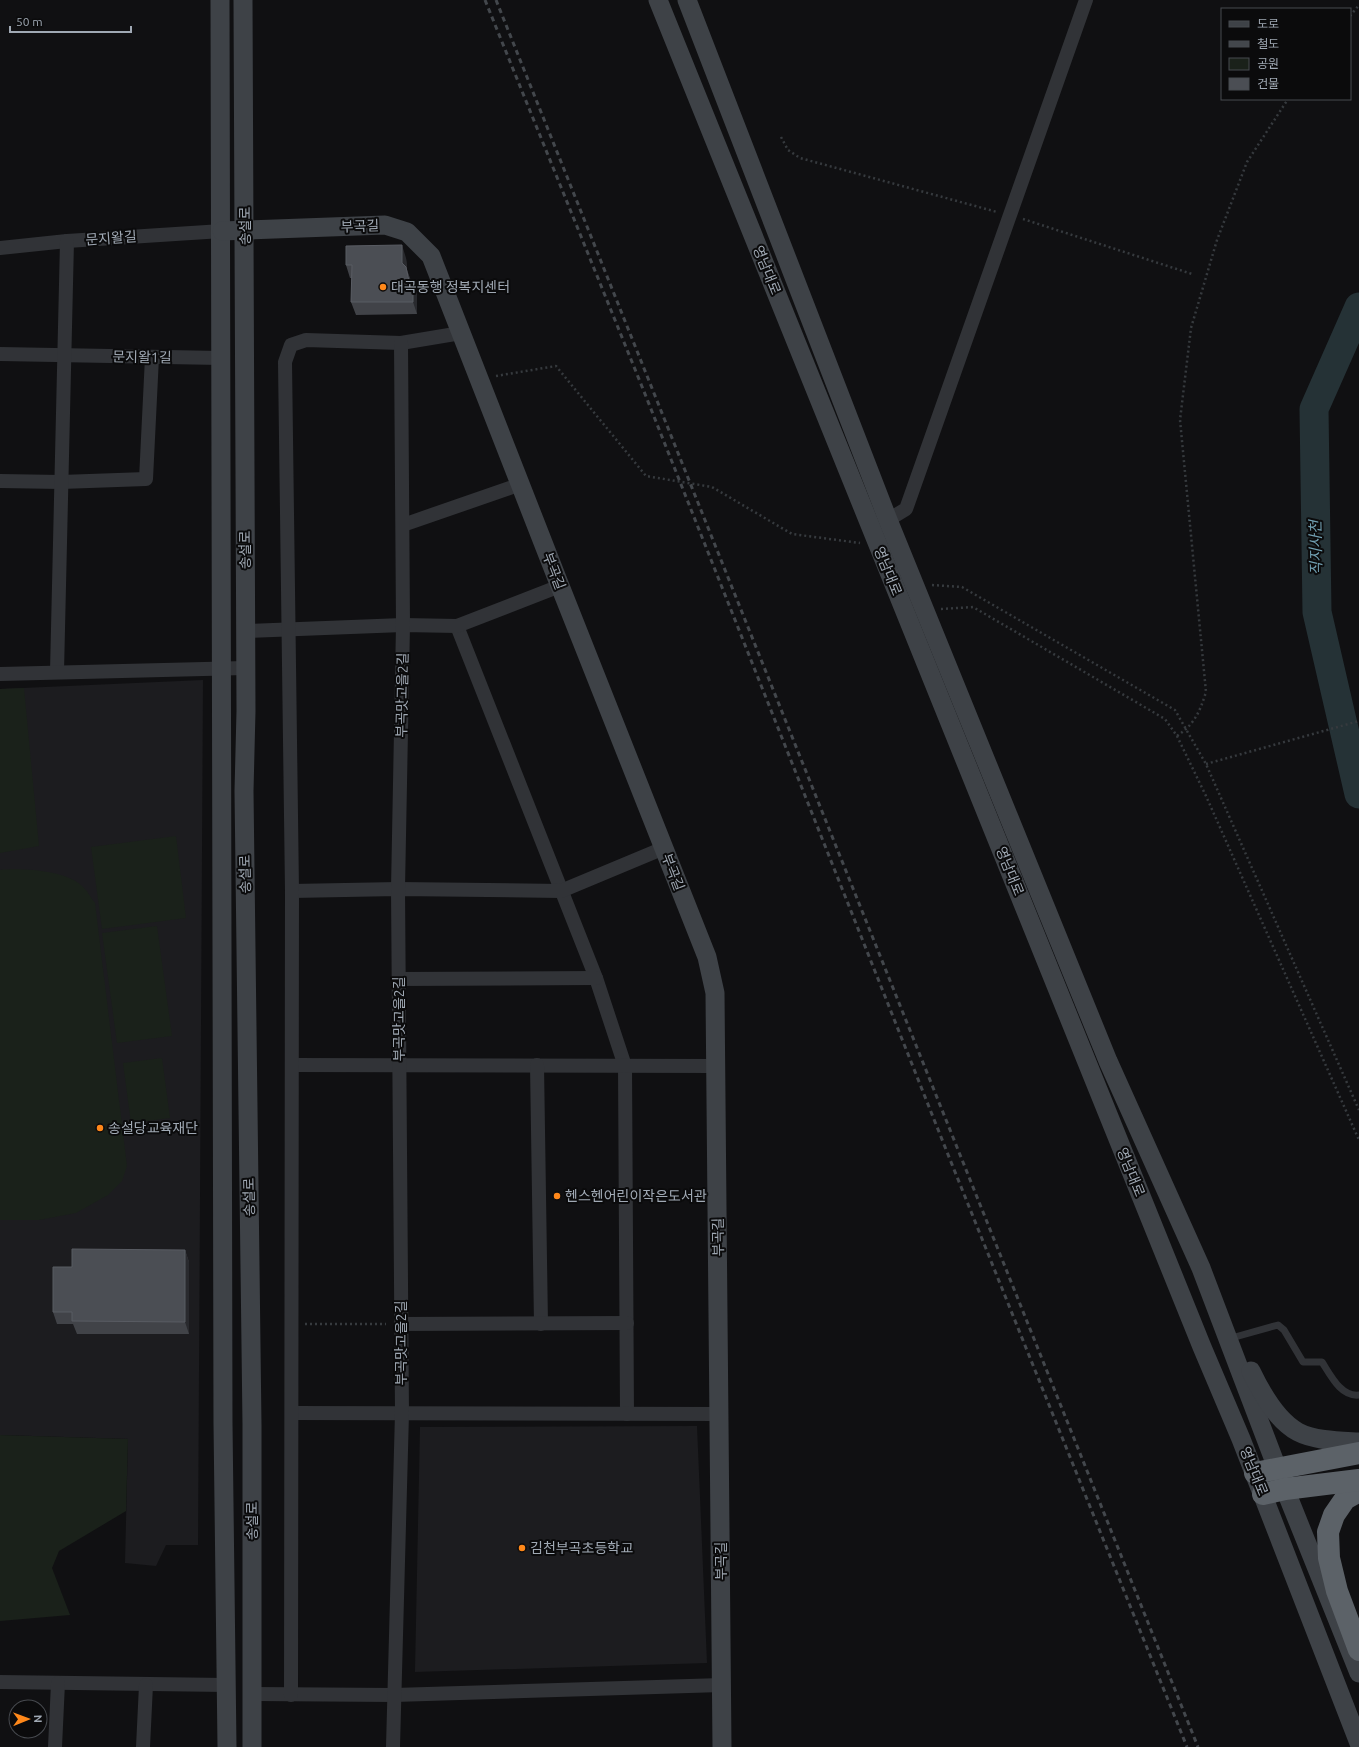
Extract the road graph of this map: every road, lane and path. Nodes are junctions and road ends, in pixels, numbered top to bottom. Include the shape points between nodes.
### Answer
1 (220, 0) edge
2 (243, 0) edge
3 (658, 0) edge
4 (687, 0) edge
5 (1086, 0) edge
6 (1359, 5) edge
7 (1351, 15) edge
8 (1287, 100) edge
9 (782, 137) dead end
10 (1010, 215) junction
11 (245, 230) junction
12 (222, 231) junction
13 (67, 241) junction
14 (0, 248) edge
15 (1192, 274) dead end
16 (462, 333) junction
17 (401, 343) junction
18 (0, 354) edge
19 (64, 355) junction
20 (152, 357) junction
21 (221, 358) junction
22 (480, 379) junction
23 (0, 481) edge
24 (61, 482) junction
25 (521, 484) junction
26 (888, 520) junction
27 (403, 525) junction
28 (878, 545) junction
29 (914, 583) junction
30 (560, 586) junction
31 (925, 610) junction
32 (403, 625) junction
33 (457, 626) junction
34 (289, 630) junction
35 (245, 631) junction
36 (245, 668) junction
37 (221, 669) junction
38 (57, 672) junction
39 (0, 674) edge
40 (1359, 721) edge
41 (1186, 730) junction
42 (1177, 736) junction
43 (1206, 764) junction
44 (664, 848) junction
45 (398, 889) junction
46 (292, 891) junction
47 (561, 891) junction
48 (596, 978) junction
49 (399, 979) junction
50 (292, 1065) junction
51 (398, 1065) junction
52 (537, 1065) junction
53 (625, 1066) junction
54 (716, 1066) junction
55 (1359, 1110) edge
56 (1359, 1140) edge
57 (1201, 1268) junction
58 (626, 1323) junction
59 (292, 1324) junction
60 (401, 1324) junction
61 (541, 1324) junction
62 (1235, 1337) junction
63 (1359, 1395) edge
64 (293, 1413) junction
65 (402, 1413) junction
66 (627, 1414) junction
67 (720, 1414) junction
68 (1359, 1442) edge
69 (1359, 1453) edge
70 (1277, 1469) junction
71 (1255, 1473) junction
72 (1359, 1480) edge
73 (1285, 1490) junction
74 (1359, 1491) edge
75 (1263, 1494) junction
76 (1359, 1650) edge
77 (1359, 1673) edge
78 (0, 1682) edge
79 (58, 1683) junction
80 (146, 1685) junction
81 (226, 1685) junction
82 (722, 1685) junction
83 (252, 1694) junction
84 (291, 1695) junction
85 (394, 1696) junction
86 (1359, 1743) edge
87 (55, 1747) edge
88 (143, 1747) edge
89 (227, 1747) edge
90 (252, 1747) edge
91 (393, 1747) edge
92 (722, 1747) edge

1 - 12 street, 송설로
2 - 11 street, 송설로
3 - 28 street, 영남대로
4 - 26 street, 영남대로
5 - 10 street
6 - 7 path
8 - 41 path via 1247,162 1217,240 1191,328 1180,420 1206,692 1200,712
9 - 10 path via 788,150 800,158
10 - 15 path
10 - 26 street via 906,510
11 - 12 street, 부곡길
11 - 16 street, 부곡길 via 385,225 407,232 431,256
11 - 35 street, 송설로
12 - 13 street, 문지왈길
12 - 21 street, 송설로
13 - 14 street, 문지왈길
13 - 19 street
16 - 17 street
16 - 22 street, 부곡길
17 - 27 street, 부곡맛고을2길
17 - 34 street via 306,340 291,345 285,362
18 - 19 street, 문지왈1길
19 - 20 street, 문지왈1길
19 - 24 street
20 - 21 street, 문지왈1길
20 - 24 street via 146,479
21 - 37 street, 송설로
22 - 25 street, 부곡길
22 - 28 path via 556,366 646,476 712,487 792,534
23 - 24 street
24 - 38 street
25 - 27 street
25 - 30 street, 부곡길
26 - 29 street, 영남대로
27 - 32 street, 부곡맛고을2길
28 - 71 street, 영남대로
29 - 31 street, 영남대로
29 - 41 path via 962,587 1175,710
30 - 33 street
30 - 44 street, 부곡길
31 - 42 path via 973,607 1165,719
31 - 57 street, 영남대로 via 1108,1062
32 - 33 street
32 - 34 street
32 - 45 street, 부곡맛고을2길
33 - 47 street
34 - 35 street
34 - 46 street
35 - 36 street, 송설로
36 - 37 street
36 - 83 street, 송설로
37 - 38 street
37 - 81 street, 송설로
38 - 39 street
40 - 43 path
41 - 42 path
41 - 43 path
42 - 56 path
43 - 55 path
44 - 47 street
44 - 54 street, 부곡길 via 707,957 715,993
45 - 46 street
45 - 47 street
45 - 49 street, 부곡맛고을2길
46 - 50 street
47 - 48 street
48 - 49 street
48 - 53 street
49 - 51 street, 부곡맛고을2길
50 - 51 street
50 - 59 street
51 - 52 street
51 - 60 street, 부곡맛고을2길
52 - 53 street
52 - 61 street
53 - 54 street
53 - 58 street
54 - 67 street, 부곡길
57 - 62 street
57 - 70 street, 영남대로
58 - 61 street
58 - 66 street
59 - 60 path
59 - 64 street
60 - 61 street
60 - 65 street, 부곡맛고을2길
62 - 63 lane via 1278,1325 1284,1330 1303,1362 1322,1362 1342,1390 1352,1396
62 - 68 street via 1259,1386 1282,1420 1298,1432 1320,1438
64 - 65 street
64 - 84 street
65 - 66 street
65 - 85 street, 부곡맛고을2길
66 - 67 street
67 - 82 street, 부곡길
69 - 70 highway
70 - 71 highway
70 - 73 street, 영남대로
71 - 75 street, 영남대로
72 - 73 highway
73 - 75 highway
73 - 77 street, 영남대로
74 - 76 highway via 1345,1499 1334,1514 1328,1532 1329,1558 1337,1591
75 - 86 street, 영남대로
78 - 79 street
79 - 80 street
79 - 87 street
80 - 81 street
80 - 88 street
81 - 89 street, 송설로
82 - 85 street
82 - 92 street, 부곡길
83 - 84 street
83 - 90 street, 송설로
84 - 85 street
85 - 91 street, 부곡맛고을2길

